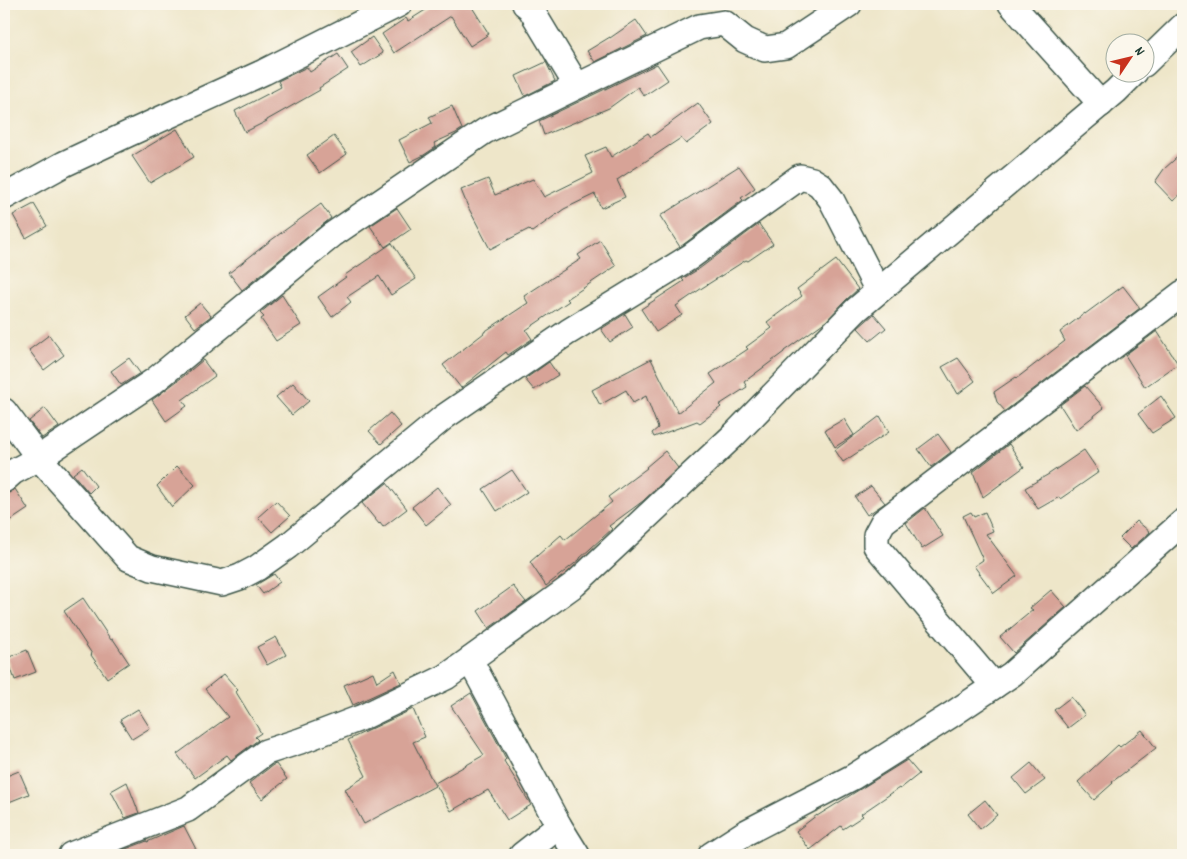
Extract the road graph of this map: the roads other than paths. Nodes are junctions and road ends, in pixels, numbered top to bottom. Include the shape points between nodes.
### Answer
1 (400, 4) edge
2 (525, 4) edge
3 (849, 4) edge
4 (1011, 4) edge
5 (1183, 26) edge
6 (1154, 54) edge
7 (1125, 82) edge
8 (577, 86) junction
9 (1101, 104) junction
10 (4, 196) edge
11 (878, 291) junction
12 (1183, 293) edge
13 (4, 411) edge
14 (39, 458) junction
15 (4, 480) edge
16 (1183, 522) edge
17 (470, 660) junction
18 (994, 686) junction
19 (559, 826) junction
20 (71, 855) edge
21 (522, 855) edge
22 (576, 855) edge
23 (711, 855) edge

1 - 10 street via 264,72 64,164
2 - 8 street
3 - 8 street via 786,46 765,49 745,40 724,23 700,27
4 - 9 street
5 - 6 street
7 - 9 street
8 - 14 street via 485,131 340,230 154,381
9 - 11 street
11 - 14 street via 831,199 820,185 800,177 690,257 568,332 444,417 288,546 257,568 222,583 152,568 128,558
11 - 17 street via 734,435 575,584
12 - 18 street via 883,522 876,535 876,546
13 - 14 street
14 - 15 street
16 - 18 street via 1012,674
17 - 19 street
17 - 20 street via 446,678 362,717 266,752 188,809
18 - 23 street via 853,777
19 - 21 street
19 - 22 street

